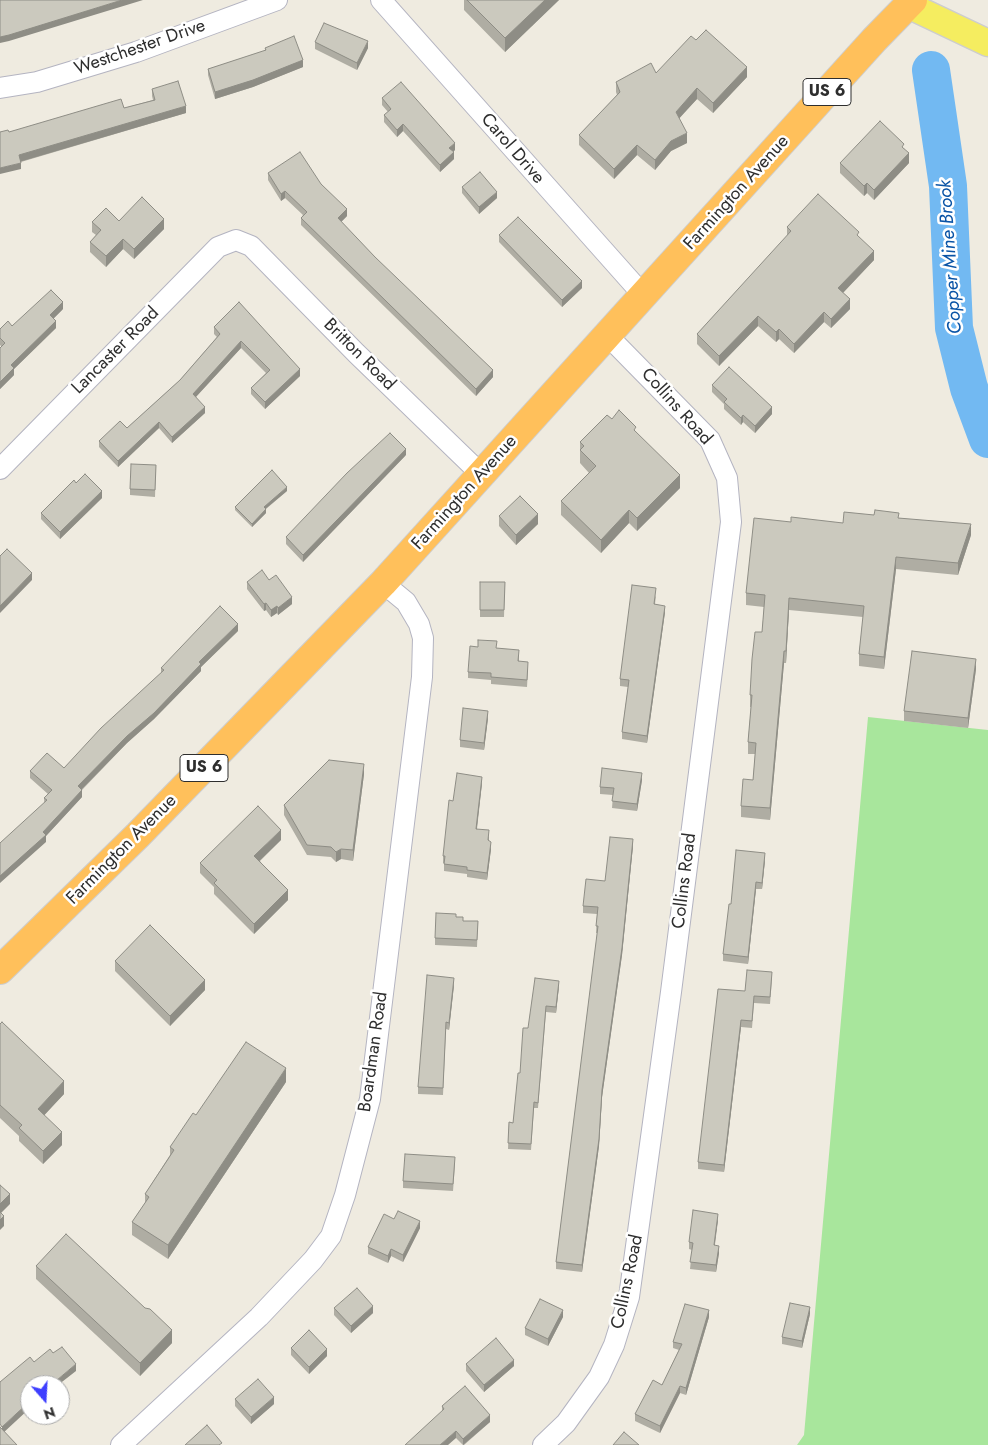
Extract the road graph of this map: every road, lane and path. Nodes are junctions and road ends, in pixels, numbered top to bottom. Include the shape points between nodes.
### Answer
1 (277, 0) edge
2 (382, 0) edge
3 (907, 2) edge
4 (988, 42) edge
5 (0, 88) edge
6 (236, 240) joint
7 (644, 296) junction
8 (608, 336) junction
9 (0, 469) edge
10 (481, 474) junction
11 (383, 583) junction
12 (0, 970) edge
13 (121, 1445) edge
14 (543, 1445) edge

1 - 5 street, Westchester Drive via 136,52 37,82
2 - 7 street, Carol Drive
3 - 4 main road
3 - 7 highway, Farmington Avenue / US 6
6 - 9 street, Lancaster Road via 218,247
6 - 10 street, Britton Road via 251,246
7 - 8 highway, Farmington Avenue / US 6
8 - 10 highway, Farmington Avenue / US 6
8 - 14 street, Collins Road via 710,440 727,478 731,522 672,992 629,1297 614,1345 599,1377 566,1423
10 - 11 highway, Farmington Avenue / US 6
11 - 12 highway, Farmington Avenue / US 6 via 138,835
11 - 13 street, Boardman Road via 406,602 419,624 423,638 422,677 370,1099 345,1195 331,1236 313,1260 260,1317

